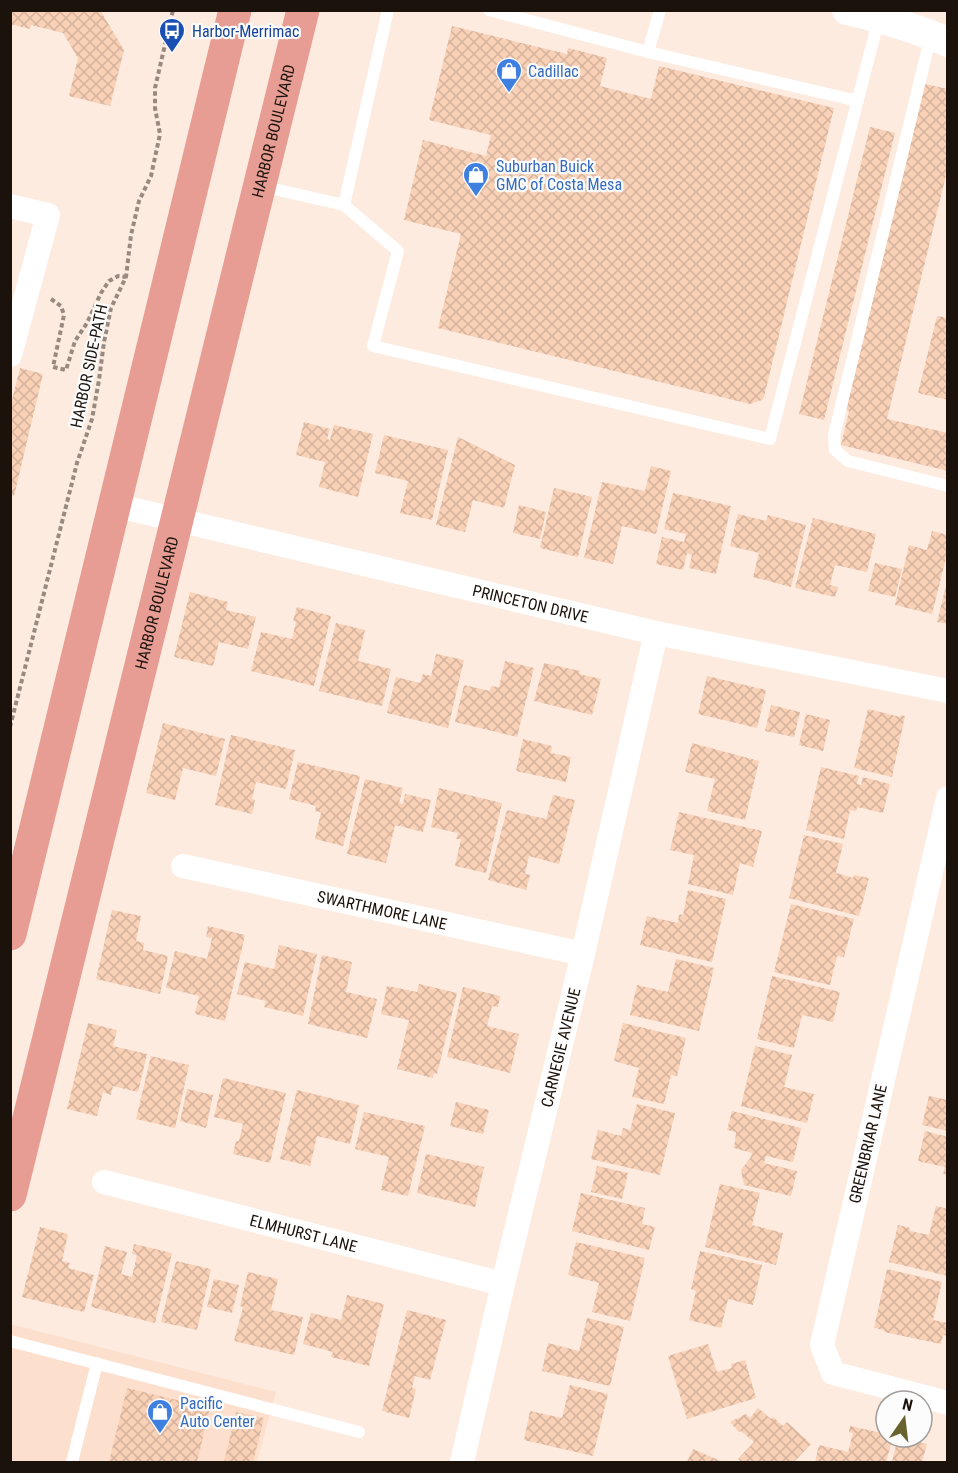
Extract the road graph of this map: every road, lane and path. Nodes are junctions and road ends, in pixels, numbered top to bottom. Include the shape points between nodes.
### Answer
1 (174, 10) edge
2 (235, 10) edge
3 (303, 10) edge
4 (388, 10) edge
5 (489, 10) edge
6 (660, 10) edge
7 (847, 10) edge
8 (879, 18) junction
9 (939, 38) edge
10 (648, 52) junction
11 (858, 101) junction
12 (260, 185) junction
13 (344, 205) junction
14 (10, 206) edge
15 (126, 277) junction
16 (27, 294) junction
17 (15, 320) edge
18 (10, 355) edge
19 (948, 486) edge
20 (114, 505) junction
21 (177, 519) junction
22 (656, 633) junction
23 (948, 691) edge
24 (10, 727) edge
25 (948, 798) edge
26 (183, 866) dead end
27 (10, 934) edge
28 (583, 954) junction
29 (104, 1182) dead end
30 (10, 1195) edge
31 (503, 1284) junction
32 (10, 1341) edge
33 (97, 1363) junction
34 (948, 1403) edge
35 (359, 1432) dead end
36 (72, 1462) edge
37 (462, 1462) edge

1 - 15 path, HARBOR SIDE-PATH via 155,88 160,134 151,176 139,201
2 - 20 main road
3 - 12 main road, HARBOR BOULEVARD
4 - 13 lane
5 - 10 lane
6 - 10 lane
7 - 8 street
8 - 9 street
8 - 11 lane
9 - 19 lane via 834,435 835,450 848,461
10 - 11 lane
11 - 13 lane via 770,440 373,346 398,251
12 - 13 lane
12 - 21 main road, HARBOR BOULEVARD
14 - 16 street via 48,215
15 - 16 path via 109,280 75,341 66,370 53,367 64,315 61,306 51,299
15 - 24 path, HARBOR SIDE-PATH via 111,308 92,419 77,463
16 - 17 street
17 - 18 street
20 - 21 street, PRINCETON DRIVE
20 - 27 main road
21 - 22 street, PRINCETON DRIVE
21 - 30 main road, HARBOR BOULEVARD
22 - 23 street, PRINCETON DRIVE
22 - 28 street, CARNEGIE AVENUE
25 - 34 street, GREENBRIAR LANE via 822,1345 833,1373
26 - 28 street, SWARTHMORE LANE
28 - 31 street, CARNEGIE AVENUE
29 - 31 street, ELMHURST LANE
31 - 37 street, CARNEGIE AVENUE
32 - 33 lane
33 - 35 lane
33 - 36 lane

